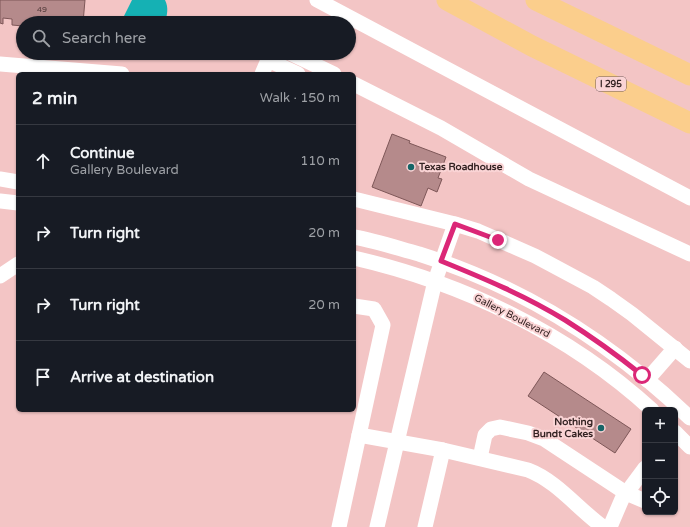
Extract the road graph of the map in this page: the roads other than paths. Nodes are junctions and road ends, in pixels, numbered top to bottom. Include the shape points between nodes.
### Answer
1 (317, 0) edge
2 (447, 0) edge
3 (536, 0) edge
4 (347, 16) edge
5 (356, 21) edge
6 (305, 60) edge
7 (268, 63) edge
8 (0, 64) edge
9 (98, 72) edge
10 (280, 72) edge
11 (293, 72) edge
12 (330, 72) edge
13 (690, 75) edge
14 (356, 85) edge
15 (690, 123) edge
16 (0, 179) edge
17 (16, 182) edge
18 (690, 198) edge
19 (356, 199) edge
20 (0, 201) edge
21 (16, 204) edge
22 (455, 224) junction
23 (356, 237) edge
24 (690, 254) edge
25 (356, 258) edge
26 (441, 261) junction
27 (16, 265) edge
28 (0, 276) edge
29 (435, 281) junction
30 (356, 306) edge
31 (675, 348) junction
32 (690, 361) edge
33 (647, 380) junction
34 (648, 407) edge
35 (690, 418) edge
36 (359, 435) junction
37 (678, 435) edge
38 (397, 441) junction
39 (690, 447) edge
40 (443, 450) junction
41 (480, 458) junction
42 (642, 472) edge
43 (626, 493) junction
44 (642, 500) edge
45 (339, 527) edge
46 (377, 527) edge
47 (425, 527) edge
48 (603, 527) edge
49 (610, 527) edge

1 - 4 street
2 - 15 highway, I 295 via 532,46
3 - 13 highway
5 - 18 street
6 - 12 street
7 - 10 street
7 - 11 street
8 - 9 street
14 - 24 street via 446,131 529,179
16 - 17 street
19 - 22 street
20 - 21 street
22 - 26 street
22 - 31 street via 504,242 593,287
23 - 26 street, Gallery Boulevard
25 - 29 street, Gallery Boulevard
26 - 29 street
26 - 33 street, Gallery Boulevard via 506,288 545,309 604,346
27 - 28 street
29 - 34 street, Gallery Boulevard via 497,307 553,337 592,363
29 - 38 street
30 - 36 street via 374,309 383,325
31 - 32 street
31 - 33 street
33 - 35 street, Gallery Boulevard
36 - 38 street
36 - 45 street
37 - 39 street
38 - 40 street
38 - 46 street
40 - 41 street
40 - 47 street
41 - 43 street via 486,435 491,429 500,427 528,433 544,439
41 - 48 street via 537,473
42 - 43 street
43 - 44 street
43 - 49 street

